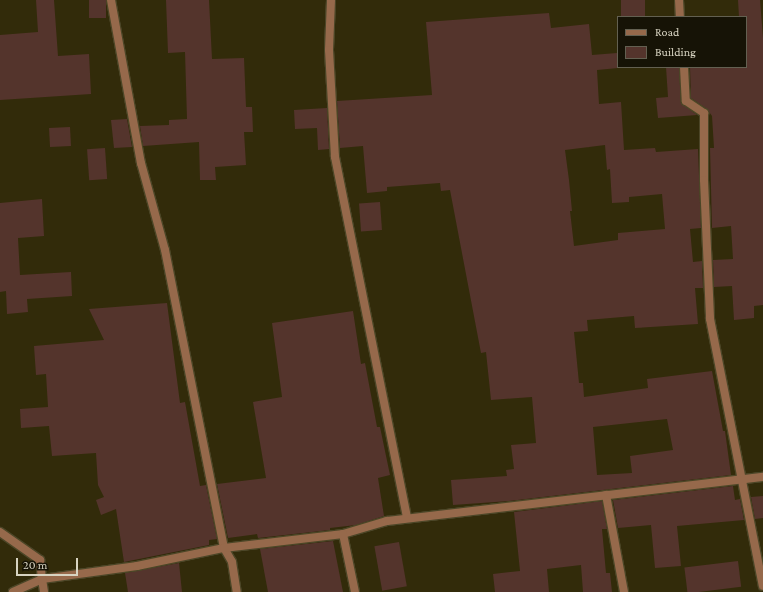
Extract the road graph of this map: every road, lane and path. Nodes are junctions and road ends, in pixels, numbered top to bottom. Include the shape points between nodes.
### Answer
1 (111, 0) edge
2 (331, 0) edge
3 (679, 0) edge
4 (680, 16) edge
5 (684, 68) edge
6 (763, 477) edge
7 (742, 480) junction
8 (606, 495) junction
9 (407, 518) junction
10 (0, 532) edge
11 (343, 534) junction
12 (224, 548) junction
13 (42, 579) junction
14 (763, 586) edge
15 (13, 592) edge
16 (44, 592) edge
17 (237, 592) edge
18 (355, 592) edge
19 (624, 592) edge

1 - 12 street via 141,163 165,250
2 - 9 street via 329,50 335,157
3 - 4 street
5 - 7 street via 686,101 704,112 710,319
6 - 7 street
7 - 8 street
7 - 14 street
8 - 9 street
8 - 19 street
9 - 11 street
10 - 13 street via 40,560
11 - 12 street
11 - 18 street
12 - 13 street via 137,566
12 - 17 street via 232,562
13 - 15 street
13 - 16 street

